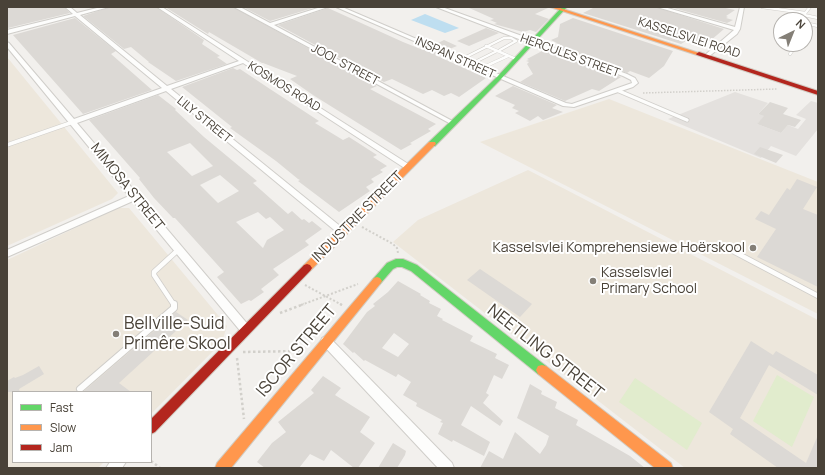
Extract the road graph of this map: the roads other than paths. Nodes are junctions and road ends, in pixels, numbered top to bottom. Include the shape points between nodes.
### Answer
1 (68, 7) edge
2 (107, 7) edge
3 (159, 7) edge
4 (236, 7) edge
5 (326, 7) edge
6 (338, 7) edge
7 (438, 7) edge
8 (552, 7) edge
9 (659, 7) edge
10 (742, 7) edge
11 (762, 7) edge
12 (777, 7) edge
13 (564, 9) edge
14 (798, 12) edge
15 (800, 12) edge
16 (76, 15) junction
17 (270, 25) junction
18 (738, 29) junction
19 (7, 32) edge
20 (533, 42) junction
21 (7, 44) edge
22 (487, 46) junction
23 (498, 50) junction
24 (707, 56) junction
25 (514, 57) junction
26 (243, 61) junction
27 (475, 62) junction
28 (499, 78) junction
29 (166, 89) junction
30 (619, 91) junction
31 (818, 93) edge
32 (572, 106) joint
33 (687, 120) dead end
34 (73, 122) junction
35 (453, 123) junction
36 (7, 145) edge
37 (409, 167) junction
38 (134, 197) junction
39 (342, 232) junction
40 (729, 249) dead end
41 (178, 250) junction
42 (7, 254) edge
43 (403, 263) joint
44 (818, 296) edge
45 (246, 330) junction
46 (326, 342) junction
47 (80, 390) dead end
48 (152, 427) edge
49 (225, 467) edge
50 (447, 468) edge
51 (666, 468) edge

1 - 16 street, LILY STREET
2 - 16 street
3 - 26 street, KOSMOS ROAD
4 - 17 street, JOOL STREET
5 - 17 street
6 - 28 street, INSPAN STREET
7 - 20 street, HERCULES STREET
8 - 13 street, KASSELSVLEI ROAD
9 - 18 street
10 - 18 street
11 - 14 lane
12 - 15 lane
13 - 20 street, INDUSTRIE STREET
13 - 24 street, KASSELSVLEI ROAD
16 - 19 street
16 - 29 street, LILY STREET
17 - 35 street, JOOL STREET
18 - 24 street
20 - 25 street, INDUSTRIE STREET
20 - 30 street, HERCULES STREET via 633,79 634,85
21 - 34 street, MIMOSA STREET
22 - 23 lane
22 - 23 lane via 506,37 516,41
22 - 27 lane via 466,56
23 - 25 lane
23 - 25 lane
23 - 27 lane
24 - 31 street, KASSELSVLEI ROAD
25 - 27 lane via 488,66
25 - 28 street, INDUSTRIE STREET
26 - 29 street
26 - 37 street, KOSMOS ROAD
28 - 32 street, INSPAN STREET via 560,104
28 - 35 street, INDUSTRIE STREET
29 - 34 street
29 - 39 street, LILY STREET
30 - 32 street, HERCULES STREET
30 - 33 lane
34 - 36 lane
34 - 38 street, MIMOSA STREET
35 - 37 street, INDUSTRIE STREET
37 - 39 street, INDUSTRIE STREET
38 - 41 street, MIMOSA STREET
38 - 42 street
39 - 45 street, INDUSTRIE STREET
40 - 44 lane
41 - 45 street, MIMOSA STREET
41 - 47 lane via 154,272 174,308
43 - 46 street, ISCOR STREET via 390,266
43 - 51 street, NEETLING STREET via 414,268
45 - 48 street, INDUSTRIE STREET
46 - 49 street, ISCOR STREET
46 - 50 street

